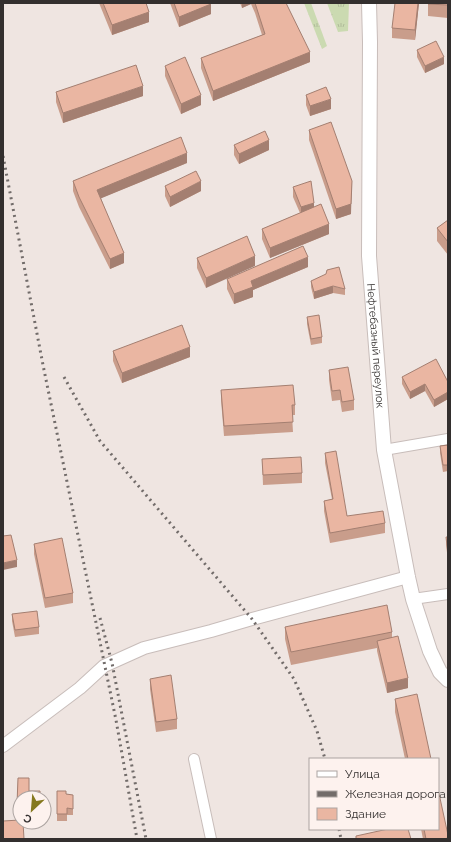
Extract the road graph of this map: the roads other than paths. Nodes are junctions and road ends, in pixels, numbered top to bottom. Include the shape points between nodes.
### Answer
1 (369, 3) edge
2 (448, 439) edge
3 (384, 450) junction
4 (408, 577) junction
5 (448, 594) edge
6 (414, 599) junction
7 (446, 679) edge
8 (3, 746) edge
9 (194, 759) dead end
10 (211, 839) edge

1 - 3 main road, Нефтебазный переулок via 369,256
2 - 3 street
3 - 4 main road, Нефтебазный переулок
4 - 6 main road, Нефтебазный переулок
4 - 8 street via 144,648 104,666 80,688
5 - 6 street
6 - 7 main road, Нефтебазный переулок via 430,651
9 - 10 street

